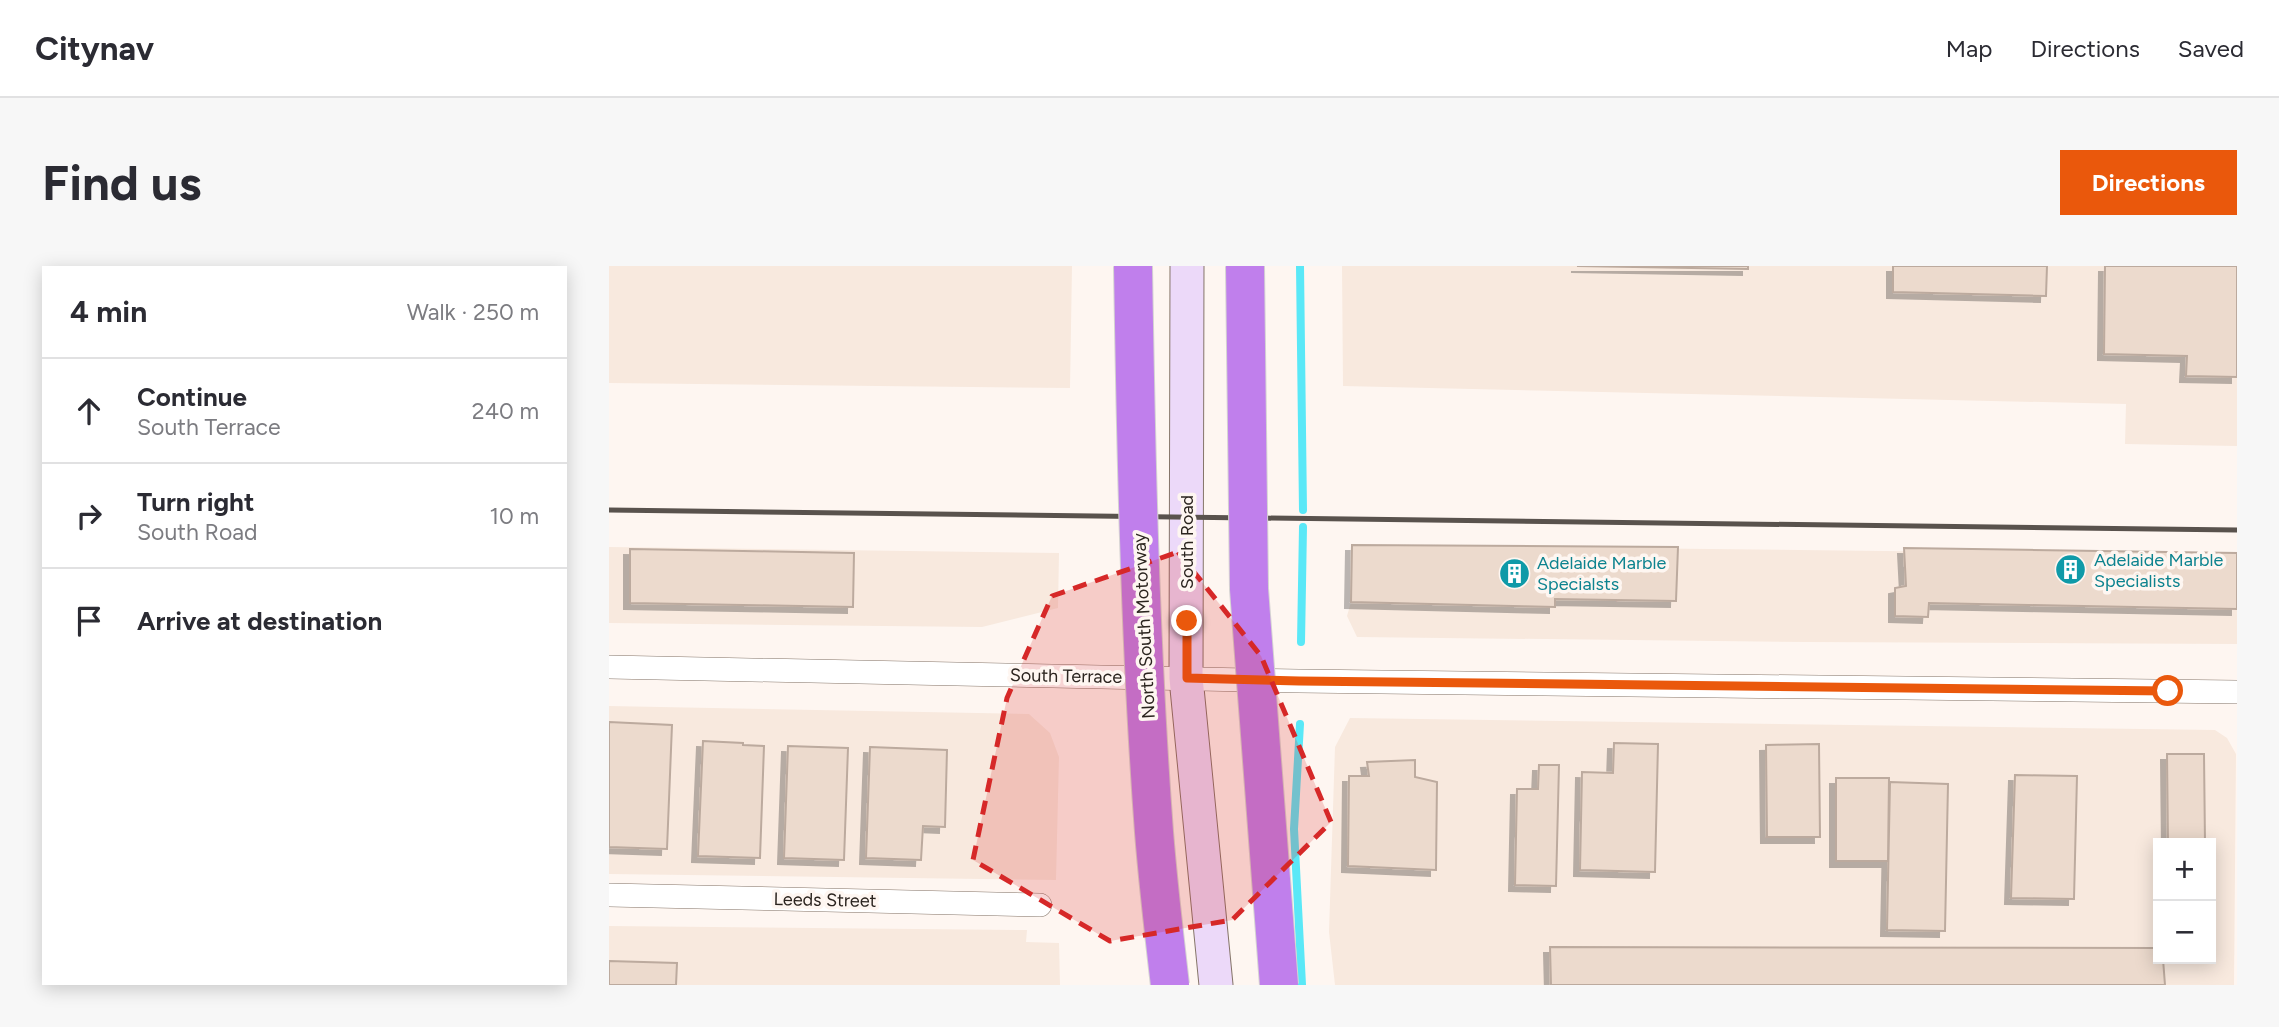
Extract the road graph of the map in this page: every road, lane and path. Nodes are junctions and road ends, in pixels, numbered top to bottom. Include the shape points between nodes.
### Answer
1 (1133, 266) edge
2 (1187, 266) edge
3 (1245, 266) edge
4 (609, 667) edge
5 (1187, 678) junction
6 (2237, 692) edge
7 (609, 895) edge
8 (1040, 905) dead end
9 (1170, 985) edge
10 (1216, 985) edge
11 (1279, 985) edge

1 - 9 highway, North South Motorway, bridge via 1143,632 1154,833
2 - 5 main road, South Road
3 - 11 highway, bridge via 1249,589
4 - 5 street, South Terrace
5 - 6 street, South Terrace
5 - 10 main road, South Road
7 - 8 street, Leeds Street

